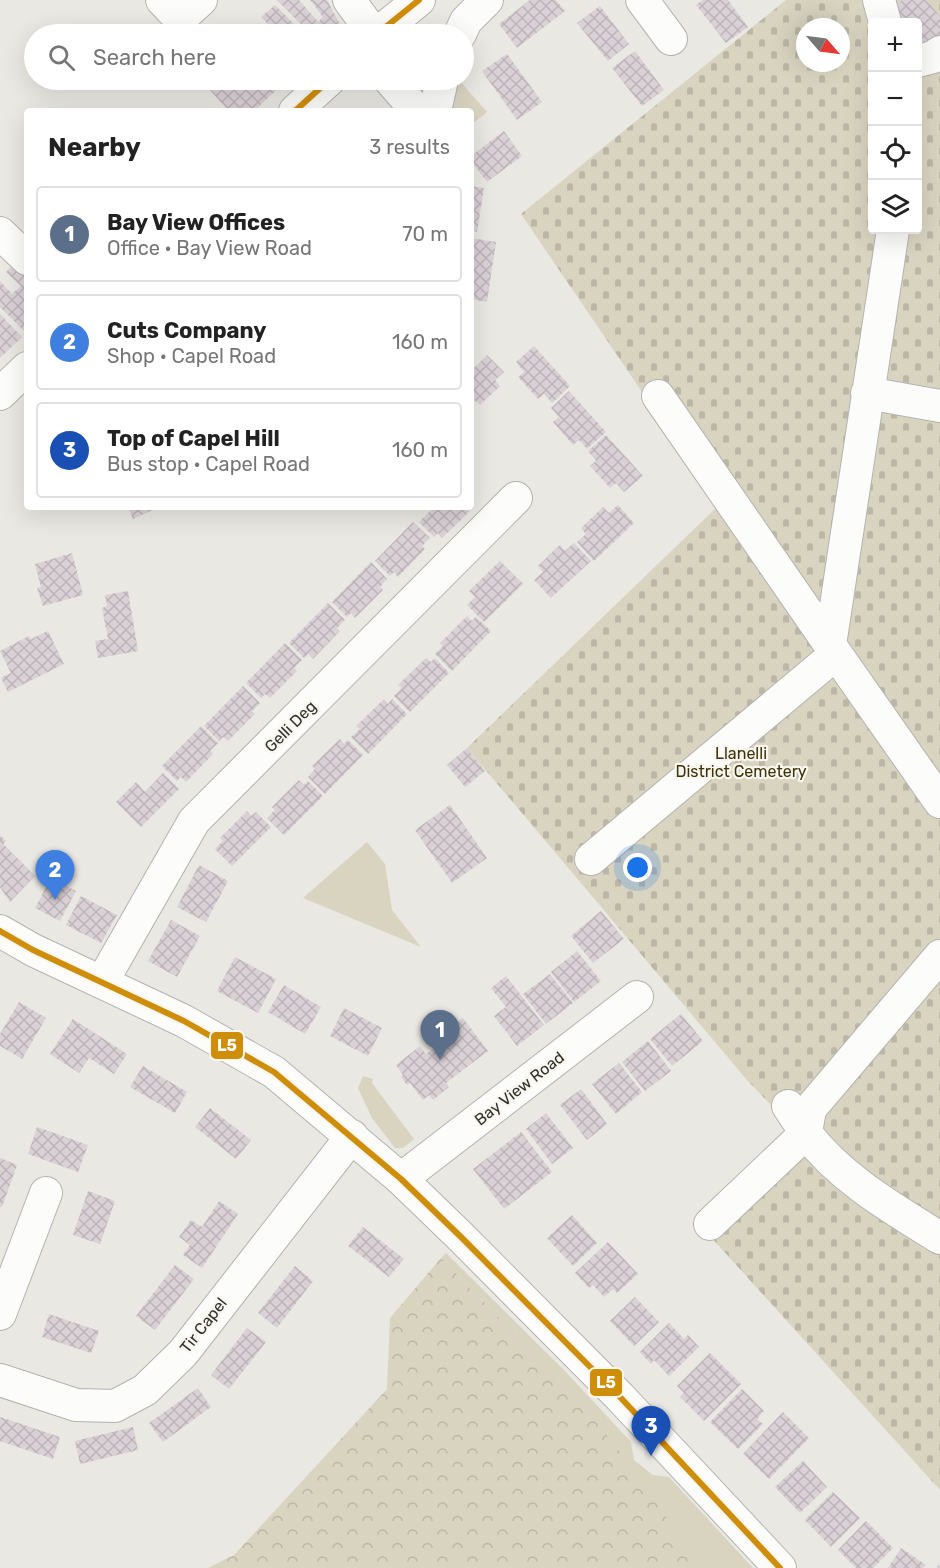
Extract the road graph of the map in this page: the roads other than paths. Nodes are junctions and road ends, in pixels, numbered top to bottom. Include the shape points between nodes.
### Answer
1 (162, 0) edge
2 (201, 0) edge
3 (349, 0) edge
4 (419, 0) edge
5 (487, 0) edge
6 (642, 0) edge
7 (879, 0) edge
8 (884, 18) edge
9 (367, 24) edge
10 (388, 24) edge
11 (465, 24) edge
12 (671, 39) dead end
13 (940, 52) edge
14 (922, 60) edge
15 (318, 90) edge
16 (399, 90) edge
17 (440, 90) edge
18 (299, 108) edge
19 (414, 108) edge
20 (436, 108) edge
21 (0, 233) edge
22 (892, 234) edge
23 (24, 256) edge
24 (24, 371) edge
25 (867, 393) junction
26 (0, 394) edge
27 (658, 396) dead end
28 (940, 406) edge
29 (516, 498) dead end
30 (833, 650) junction
31 (940, 802) edge
32 (591, 859) dead end
33 (0, 931) edge
34 (940, 956) edge
35 (102, 982) junction
36 (638, 997) dead end
37 (788, 1106) dead end
38 (806, 1133) junction
39 (352, 1136) junction
40 (402, 1179) junction
41 (46, 1192) dead end
42 (710, 1224) dead end
43 (940, 1238) edge
44 (0, 1314) edge
45 (0, 1380) edge
46 (780, 1568) edge

1 - 2 street via 180,19
3 - 9 street
4 - 10 street
5 - 11 street
6 - 12 street
7 - 8 street
13 - 14 street
15 - 18 street
16 - 19 street
17 - 20 street
21 - 23 street
22 - 25 street
24 - 26 street
25 - 28 street
25 - 30 street
27 - 30 street
29 - 35 street, Gelli Deg via 194,821
30 - 31 street
30 - 32 street
33 - 35 street via 33,951
34 - 38 street via 810,1109
35 - 39 street via 184,1021 274,1072
36 - 40 street, Bay View Road
37 - 38 street
38 - 42 street
38 - 43 street via 825,1158 878,1199
39 - 40 street
39 - 45 street, Tir Capel via 183,1353 145,1390 115,1406 76,1405
40 - 46 street via 620,1397
41 - 44 street

